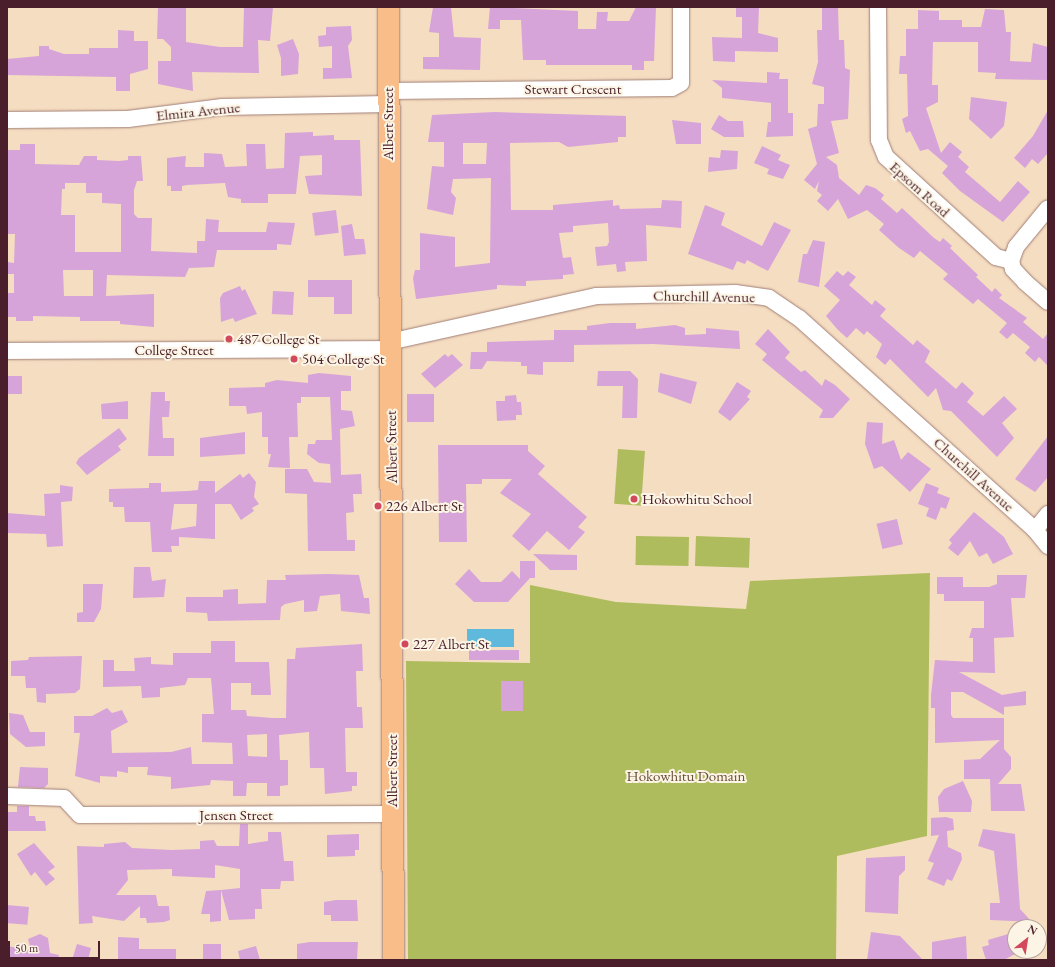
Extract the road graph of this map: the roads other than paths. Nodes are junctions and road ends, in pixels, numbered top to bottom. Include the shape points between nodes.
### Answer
1 (388, 7) edge
2 (681, 7) edge
3 (878, 7) edge
4 (388, 97) junction
5 (7, 120) edge
6 (1048, 208) edge
7 (1011, 261) junction
8 (1048, 302) edge
9 (389, 345) junction
10 (7, 351) edge
11 (1048, 514) edge
12 (1035, 530) junction
13 (1048, 546) edge
14 (7, 796) edge
15 (392, 814) junction
16 (393, 960) edge

1 - 4 main road, Albert Street
2 - 4 street, Stewart Crescent via 681,83 672,88
3 - 7 street, Epsom Road via 879,140 886,158 996,257
4 - 5 street, Elmira Avenue via 222,107 128,119
4 - 9 main road, Albert Street
6 - 7 street via 1016,247
7 - 8 street via 1012,269
9 - 10 street, College Street
9 - 12 street, Churchill Avenue via 596,296 735,293 769,298 799,318
9 - 15 main road, Albert Street
11 - 12 street
12 - 13 street, Churchill Avenue
14 - 15 street, Jensen Street via 64,798 80,815
15 - 16 main road, Albert Street

